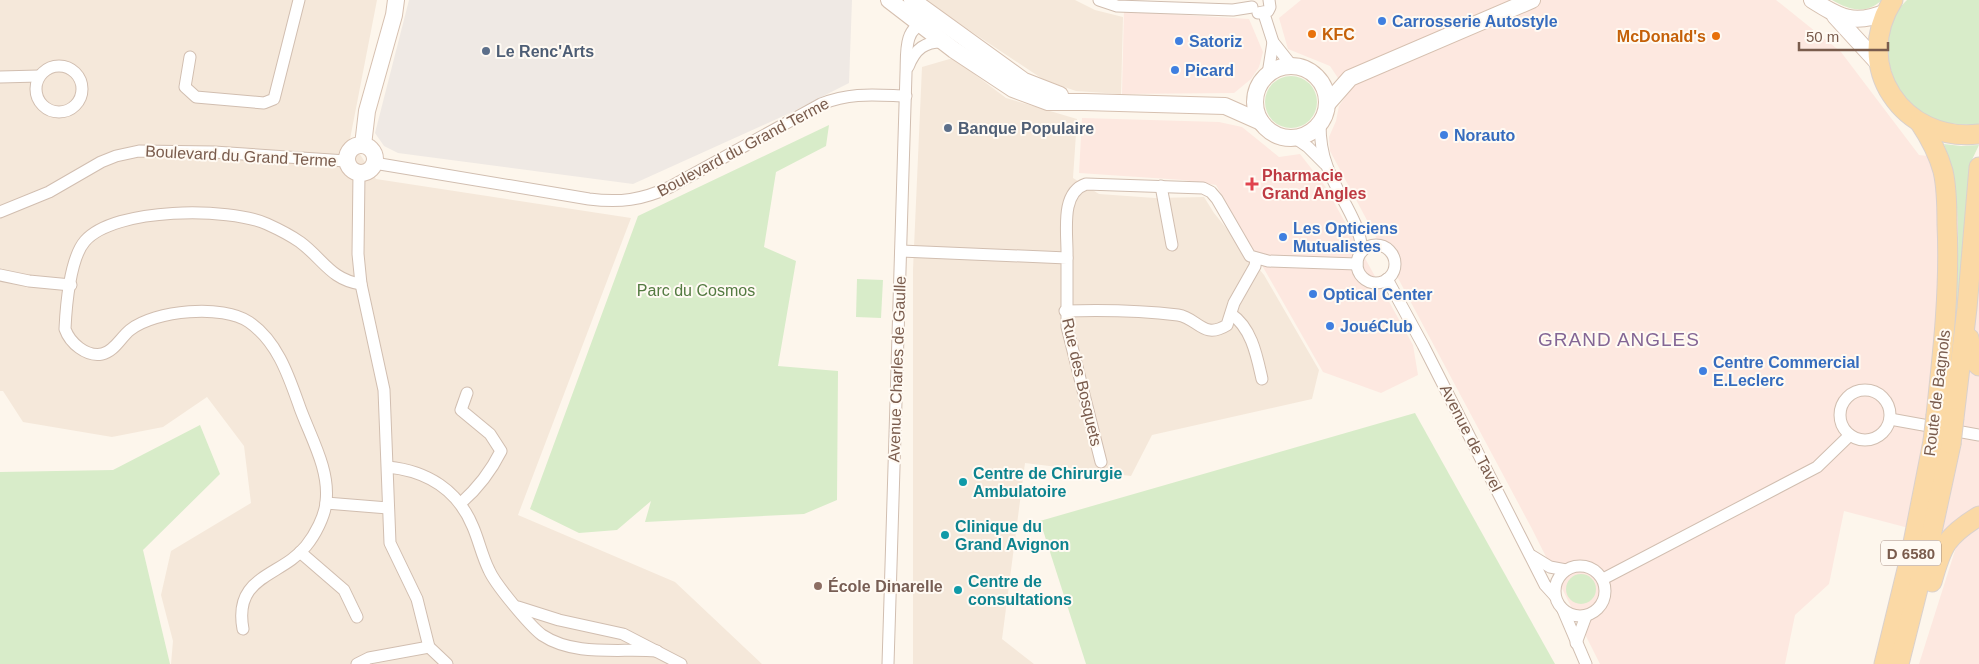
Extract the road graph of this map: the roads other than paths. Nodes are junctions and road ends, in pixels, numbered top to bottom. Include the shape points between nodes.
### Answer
1 (298, 0) edge
2 (396, 0) edge
3 (889, 0) edge
4 (1099, 0) edge
5 (1532, 0) edge
6 (1812, 0) edge
7 (1273, 1) edge
8 (1253, 4) edge
9 (1889, 6) edge
10 (1830, 11) junction
11 (1264, 14) junction
12 (918, 23) edge
13 (1273, 42) junction
14 (190, 56) dead end
15 (1879, 64) junction
16 (1292, 66) junction
17 (906, 73) junction
18 (1268, 74) junction
19 (39, 76) junction
20 (1316, 76) junction
21 (0, 77) edge
22 (1350, 78) junction
23 (1257, 88) junction
24 (906, 96) junction
25 (1084, 102) junction
26 (1328, 103) junction
27 (1226, 106) junction
28 (1260, 122) junction
29 (1920, 123) junction
30 (1320, 124) junction
31 (1979, 134) edge
32 (1295, 138) junction
33 (363, 145) junction
34 (346, 162) junction
35 (374, 163) junction
36 (1979, 167) edge
37 (1327, 168) junction
38 (359, 173) junction
39 (1161, 186) junction
40 (0, 212) edge
41 (1360, 234) junction
42 (1172, 245) dead end
43 (1374, 245) junction
44 (901, 251) junction
45 (1362, 251) junction
46 (1067, 258) junction
47 (1256, 259) junction
48 (1357, 264) junction
49 (0, 275) edge
50 (1387, 279) junction
51 (361, 284) junction
52 (71, 285) junction
53 (1967, 308) junction
54 (1065, 311) junction
55 (1231, 314) junction
56 (1979, 366) edge
57 (1262, 379) dead end
58 (467, 393) dead end
59 (1945, 416) junction
60 (1890, 419) junction
61 (1850, 435) junction
62 (1979, 435) edge
63 (1942, 443) junction
64 (1101, 462) dead end
65 (388, 467) junction
66 (326, 502) junction
67 (461, 503) junction
68 (388, 508) junction
69 (1979, 516) edge
70 (300, 552) junction
71 (1530, 555) junction
72 (1566, 570) junction
73 (1603, 579) junction
74 (1555, 596) junction
75 (516, 606) junction
76 (1563, 610) junction
77 (1586, 616) junction
78 (357, 617) dead end
79 (242, 629) dead end
80 (1576, 644) junction
81 (429, 647) junction
82 (657, 651) junction
83 (357, 664) edge
84 (447, 664) edge
85 (681, 664) edge
86 (888, 664) edge
87 (892, 664) edge
88 (1586, 664) edge
89 (1884, 664) edge
90 (1899, 664) edge
91 (1905, 664) edge

1 - 14 street via 274,99 264,103 196,97 185,87
2 - 33 main road via 368,111
3 - 12 main road
4 - 8 street via 1117,6 1233,10
5 - 22 main road
6 - 10 main road
7 - 11 street
8 - 11 street via 1257,13
9 - 10 main road via 1864,21
9 - 15 main road via 1879,38
10 - 15 main road
11 - 13 street
12 - 17 street, Avenue Charles de Gaulle
12 - 17 street, Avenue Charles de Gaulle
12 - 25 main road via 1039,88
12 - 25 main road via 1013,89 1033,98 1066,104
13 - 16 street
13 - 18 street
15 - 29 main road via 1894,98
16 - 18 main road via 1275,69
16 - 20 main road via 1305,68
17 - 24 street, Avenue Charles de Gaulle
18 - 23 main road
19 - 19 street via 36,85 38,97 44,106 54,111 73,107 81,95 82,84 78,75 67,67 55,66
19 - 21 street
20 - 22 main road
20 - 26 main road via 1322,83
22 - 26 main road
23 - 27 main road via 1240,101
23 - 28 main road via 1255,105
24 - 35 street, Boulevard du Grand Terme via 858,94 821,104 670,187 634,200 590,199
24 - 44 street, Avenue Charles de Gaulle
25 - 27 main road
26 - 30 main road
27 - 28 main road
28 - 32 main road via 1275,135
29 - 31 main road via 1950,134
29 - 59 main road, Route de Bagnols / D 6580 via 1934,145 1943,172 1946,199 1949,265
30 - 32 main road via 1304,136
30 - 37 street
32 - 37 street
33 - 34 main road via 350,149
33 - 35 main road via 371,149
34 - 38 main road via 351,170
34 - 40 street, Boulevard du Grand Terme via 205,151 139,151 101,162 49,192
35 - 38 main road via 370,170
36 - 53 main road, Route de Bagnols / D 6580
37 - 41 street
38 - 51 street
39 - 42 street
39 - 46 street, Rue des Bosquets via 1079,186 1069,201
39 - 47 street via 1203,188 1212,192 1245,250
41 - 43 street
41 - 45 street
43 - 45 street
43 - 50 street via 1387,249 1394,258 1394,270
44 - 46 street
44 - 86 street, Avenue Charles de Gaulle
45 - 48 street
46 - 54 street, Rue des Bosquets
47 - 48 street
47 - 55 street
48 - 50 street via 1361,275 1370,282
49 - 52 street
50 - 71 street, Avenue de Tavel
51 - 52 street via 334,275 300,242 265,223 212,214 163,212 105,228 85,240 76,257
51 - 65 street via 384,390
52 - 66 street via 65,328 68,337 84,351 95,354 108,352 129,330 143,321 169,313 223,314 248,321 272,342 290,382 324,472
53 - 56 main road via 1969,343 1974,361
53 - 59 main road, Route de Bagnols / D 6580
54 - 55 street via 1179,315 1202,328 1213,330 1227,325
54 - 64 street, Rue des Bosquets
55 - 57 street via 1238,319 1255,348
58 - 67 street via 461,410 490,434 501,451 493,468
59 - 63 main road, Route de Bagnols / D 6580, bridge
60 - 61 street via 1882,434 1875,438 1858,439
60 - 61 street via 1889,409 1876,393 1855,393 1844,402 1840,416
60 - 62 street
61 - 73 street via 1838,450 1816,467
63 - 89 main road, Route de Bagnols / D 6580
63 - 90 main road, Route de Bagnols / D 6580 via 1930,541
65 - 67 street via 423,474 449,490
65 - 68 street
66 - 68 street
66 - 70 street via 319,526
67 - 75 street via 474,528 489,571
68 - 81 street via 390,543 417,598
69 - 91 main road via 1958,529 1946,543
70 - 78 street via 344,590
70 - 79 street via 252,587 242,605
71 - 72 street via 1550,568
71 - 74 street, Avenue de Tavel via 1545,585
72 - 73 street via 1586,566
72 - 74 street via 1557,581
73 - 77 street via 1604,602
74 - 76 street
75 - 82 street via 558,620 623,634
75 - 82 street via 542,634 559,642 581,649
76 - 77 street
76 - 80 street
77 - 80 street
80 - 88 street
81 - 83 street via 369,658
81 - 84 street
82 - 85 street
86 - 87 street

